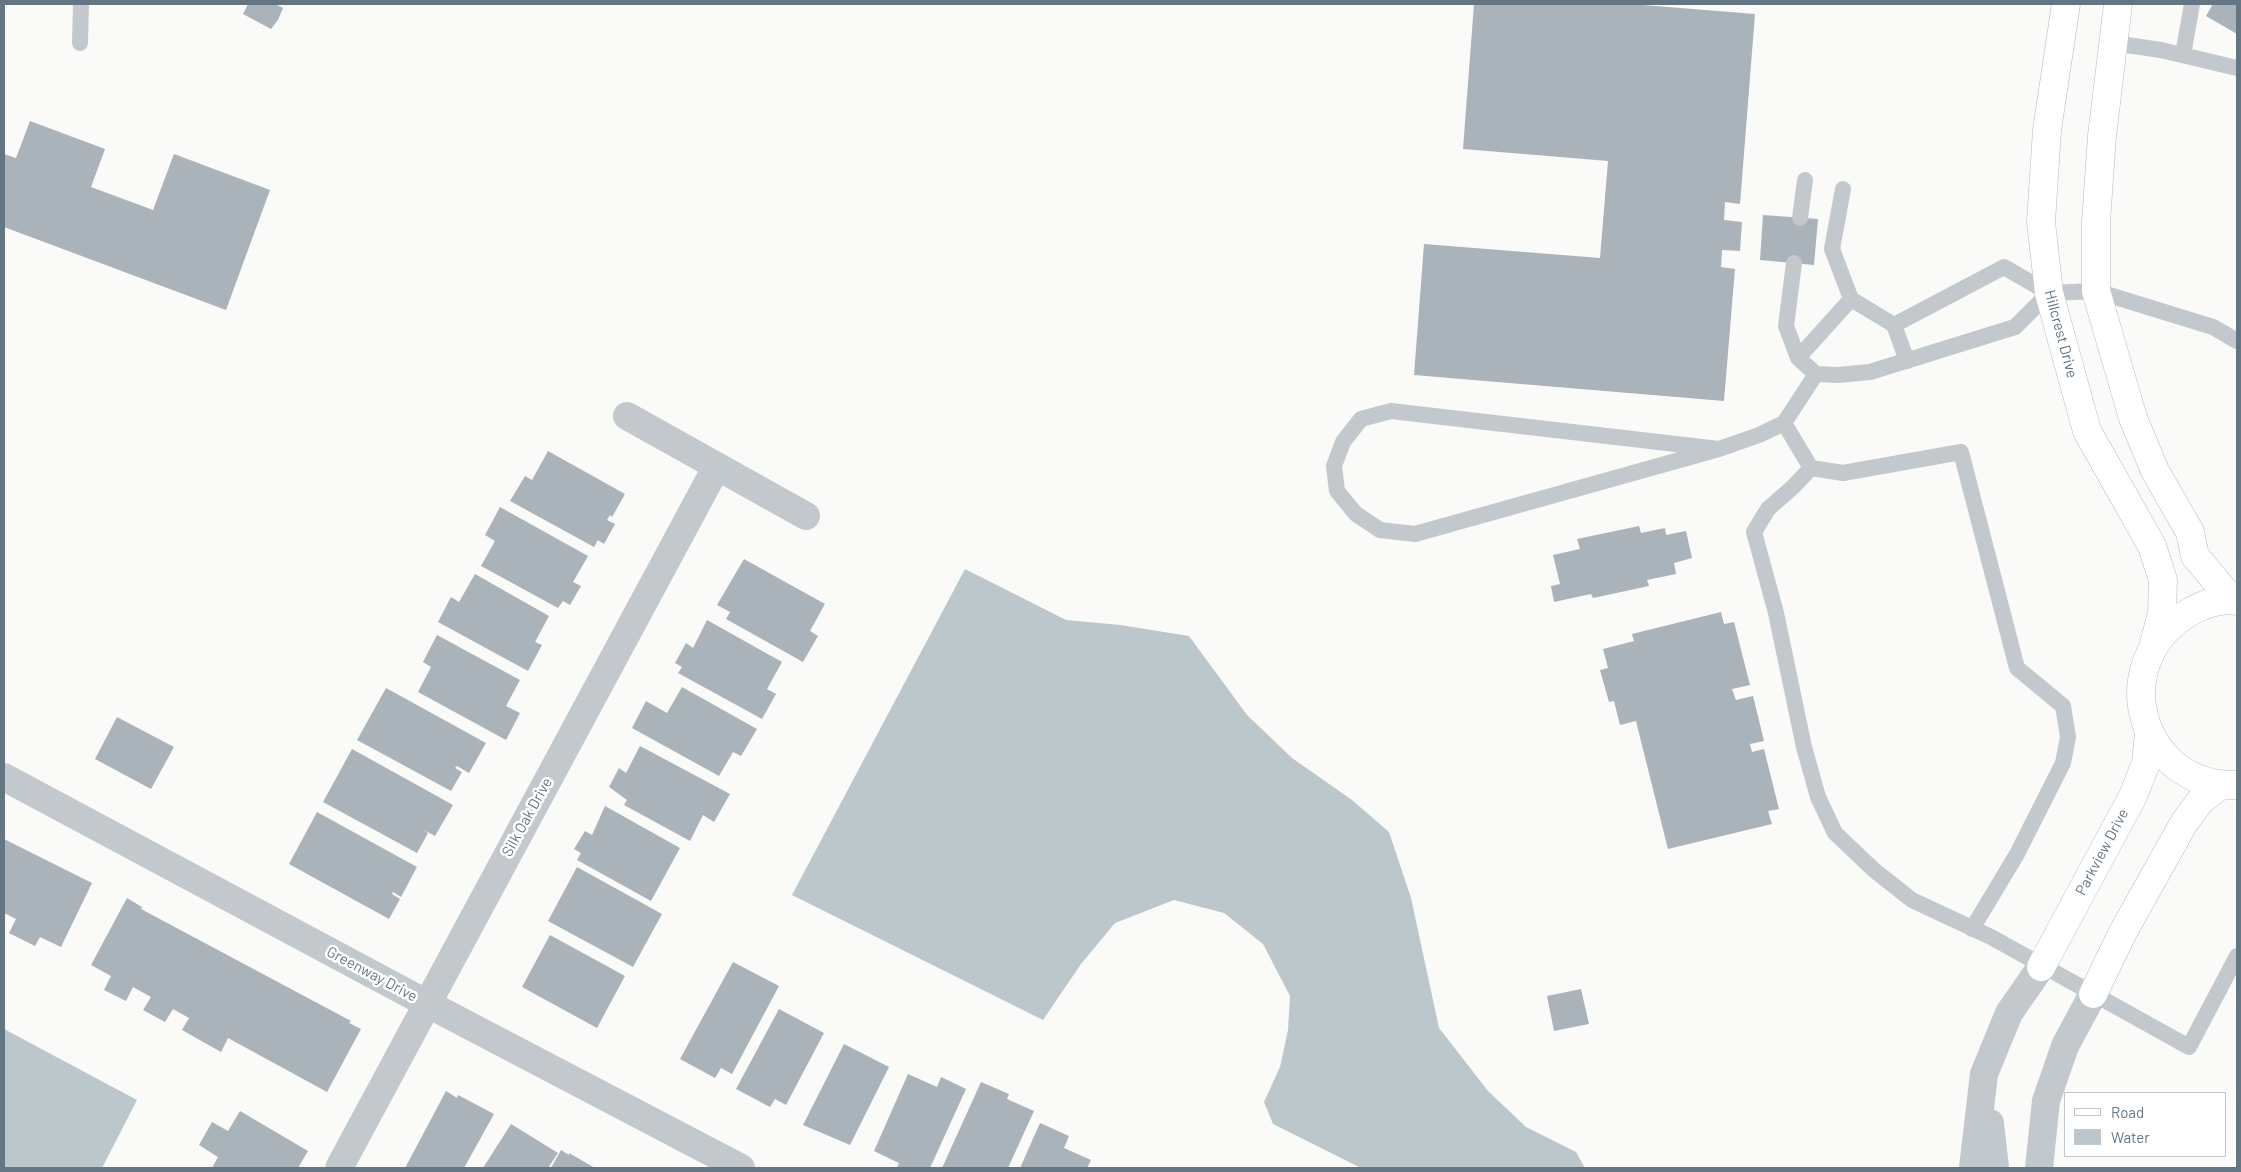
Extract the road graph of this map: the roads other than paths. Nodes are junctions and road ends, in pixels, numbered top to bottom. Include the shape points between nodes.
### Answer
1 (81, 4) edge
2 (2066, 4) edge
3 (2118, 4) edge
4 (2192, 4) edge
5 (80, 43) dead end
6 (2113, 43) junction
7 (2183, 55) junction
8 (2237, 68) edge
9 (1805, 180) dead end
10 (1843, 189) dead end
11 (1800, 218) dead end
12 (1794, 263) dead end
13 (2096, 292) junction
14 (2049, 293) junction
15 (1851, 299) junction
16 (1894, 325) junction
17 (2237, 341) edge
18 (1798, 358) junction
19 (1907, 361) junction
20 (1816, 374) junction
21 (627, 416) dead end
22 (1784, 423) junction
23 (1719, 448) junction
24 (717, 466) junction
25 (1810, 468) junction
26 (806, 516) dead end
27 (2234, 600) edge
28 (2154, 644) junction
29 (2149, 733) junction
30 (4, 777) edge
31 (2229, 785) edge
32 (1972, 929) junction
33 (2237, 956) edge
34 (2041, 966) junction
35 (2093, 994) junction
36 (426, 1003) junction
37 (1984, 1074) junction
38 (339, 1168) edge
39 (741, 1168) edge
40 (1973, 1168) edge
41 (1995, 1168) edge
42 (2039, 1168) edge

1 - 5 lane
2 - 14 street, Hillcrest Drive via 2047,130 2041,222
3 - 6 street, Hillcrest Drive
4 - 7 lane
6 - 7 lane
6 - 13 street, Hillcrest Drive via 2096,222
7 - 8 lane
9 - 11 lane
10 - 15 lane via 1832,249
12 - 18 lane via 1786,326
13 - 14 lane
13 - 17 lane via 2213,327
13 - 27 street, Hillcrest Drive via 2133,418 2154,471 2190,532 2195,556
14 - 16 lane via 2004,267
14 - 19 lane via 2015,327
14 - 28 street, Hillcrest Drive via 2087,431 2152,546 2163,580 2162,613
15 - 16 lane
15 - 18 lane
16 - 19 lane
18 - 20 lane
19 - 20 lane via 1870,372
20 - 22 lane
21 - 24 street
22 - 23 lane
22 - 25 lane
23 - 23 lane via 1390,411 1361,420 1343,442 1334,466 1337,491 1356,514 1380,530 1414,534
24 - 26 street
24 - 36 street, Silk Oak Drive
25 - 32 lane via 1768,509 1754,532 1818,797 1836,833 1874,870 1912,900
25 - 32 lane via 1843,473 1961,452 2017,668 2063,706 2068,737 2063,763 2017,854
27 - 28 street, Hillcrest Drive via 2201,605 2174,621
28 - 29 street, Hillcrest Drive via 2142,673 2141,704
29 - 31 street, Hillcrest Drive via 2167,759 2192,776
29 - 34 street, Parkview Drive via 2146,763 2132,796
30 - 36 street, Greenway Drive
31 - 35 street via 2200,800 2184,823 2123,932
32 - 34 lane
33 - 35 lane via 2189,1047
34 - 35 lane
34 - 37 street via 2009,1013
35 - 42 street via 2065,1046 2046,1102
36 - 38 street, Silk Oak Drive
36 - 39 street, Greenway Drive
37 - 40 street
37 - 41 street

